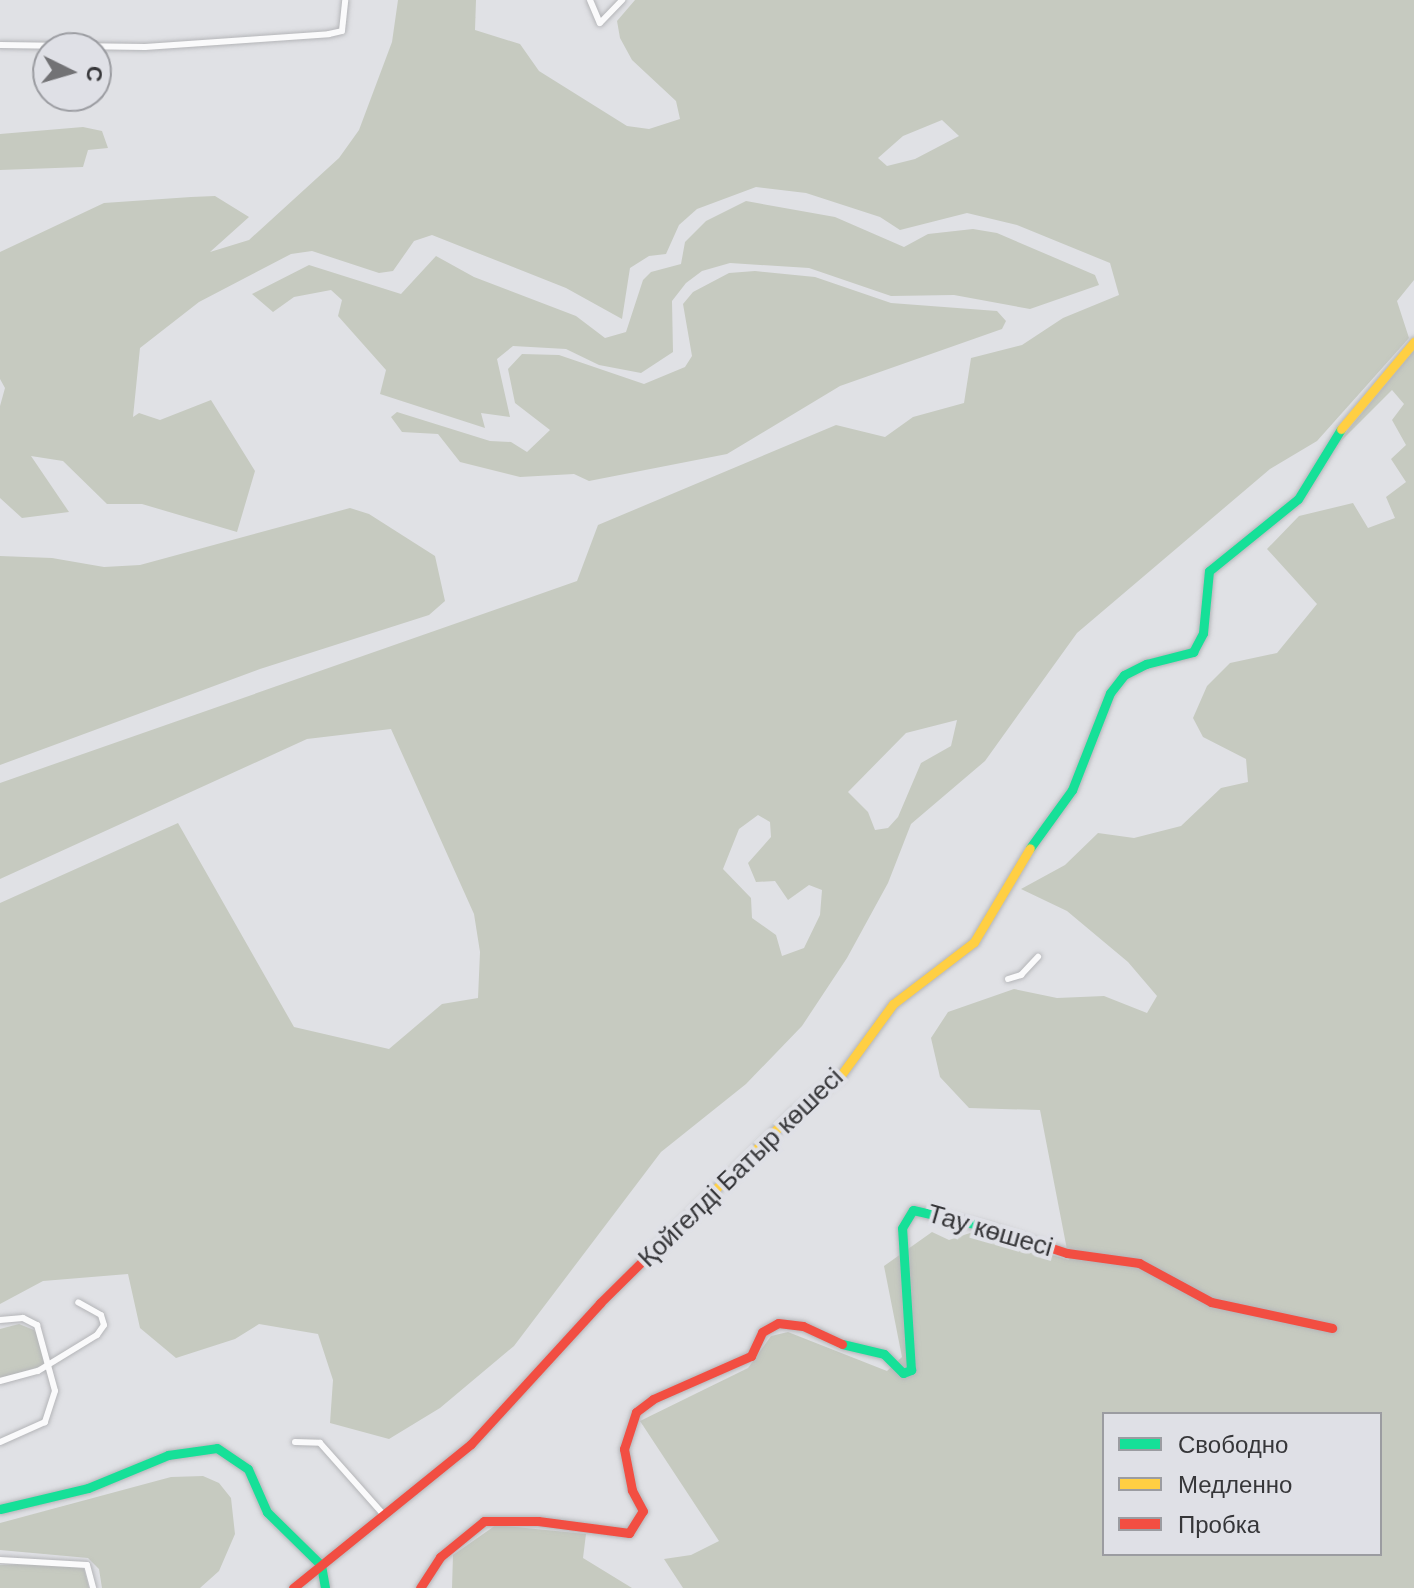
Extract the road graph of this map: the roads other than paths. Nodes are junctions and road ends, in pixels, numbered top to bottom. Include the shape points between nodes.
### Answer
1 (345, 0) edge
2 (590, 0) edge
3 (622, 0) edge
4 (0, 45) edge
5 (1414, 342) edge
6 (1038, 957) dead end
7 (1008, 979) dead end
8 (78, 1302) dead end
9 (0, 1320) edge
10 (1332, 1328) dead end
11 (52, 1364) junction
12 (0, 1381) edge
13 (0, 1442) edge
14 (295, 1442) dead end
15 (0, 1509) edge
16 (384, 1515) junction
17 (0, 1560) edge
18 (321, 1565) junction
19 (92, 1586) edge
20 (81, 1588) edge
21 (293, 1588) edge
22 (325, 1588) edge
23 (420, 1588) edge

1 - 4 street via 342,31 329,34 145,47
2 - 3 street via 600,23
5 - 16 street, Қойгелді Батыр көшесі via 1327,445 1298,499 1209,571 1203,633 1193,652 1146,664 1124,675 1110,693 1072,790 1017,866 974,942 893,1004 841,1075 794,1112 600,1303 471,1444
6 - 7 street via 1021,975
8 - 11 street via 101,1315 104,1325
9 - 11 street via 23,1318 37,1325
10 - 23 street, Тау көшесі via 1211,1302 1139,1263 1067,1253 948,1214 913,1210 902,1228 911,1370 903,1373 884,1354 839,1343 803,1326 778,1323 762,1332 751,1356 653,1399 636,1412 624,1449 632,1490 643,1511 629,1533 538,1521 484,1521 440,1557
11 - 12 street
11 - 13 street via 54,1406 45,1422
14 - 16 street via 320,1443
15 - 18 street via 88,1488 168,1455 217,1448 248,1469 267,1512
16 - 18 street, Қойгелді Батыр көшесі
17 - 19 street via 87,1565
18 - 21 street, Қойгелді Батыр көшесі
18 - 22 street
19 - 20 street

